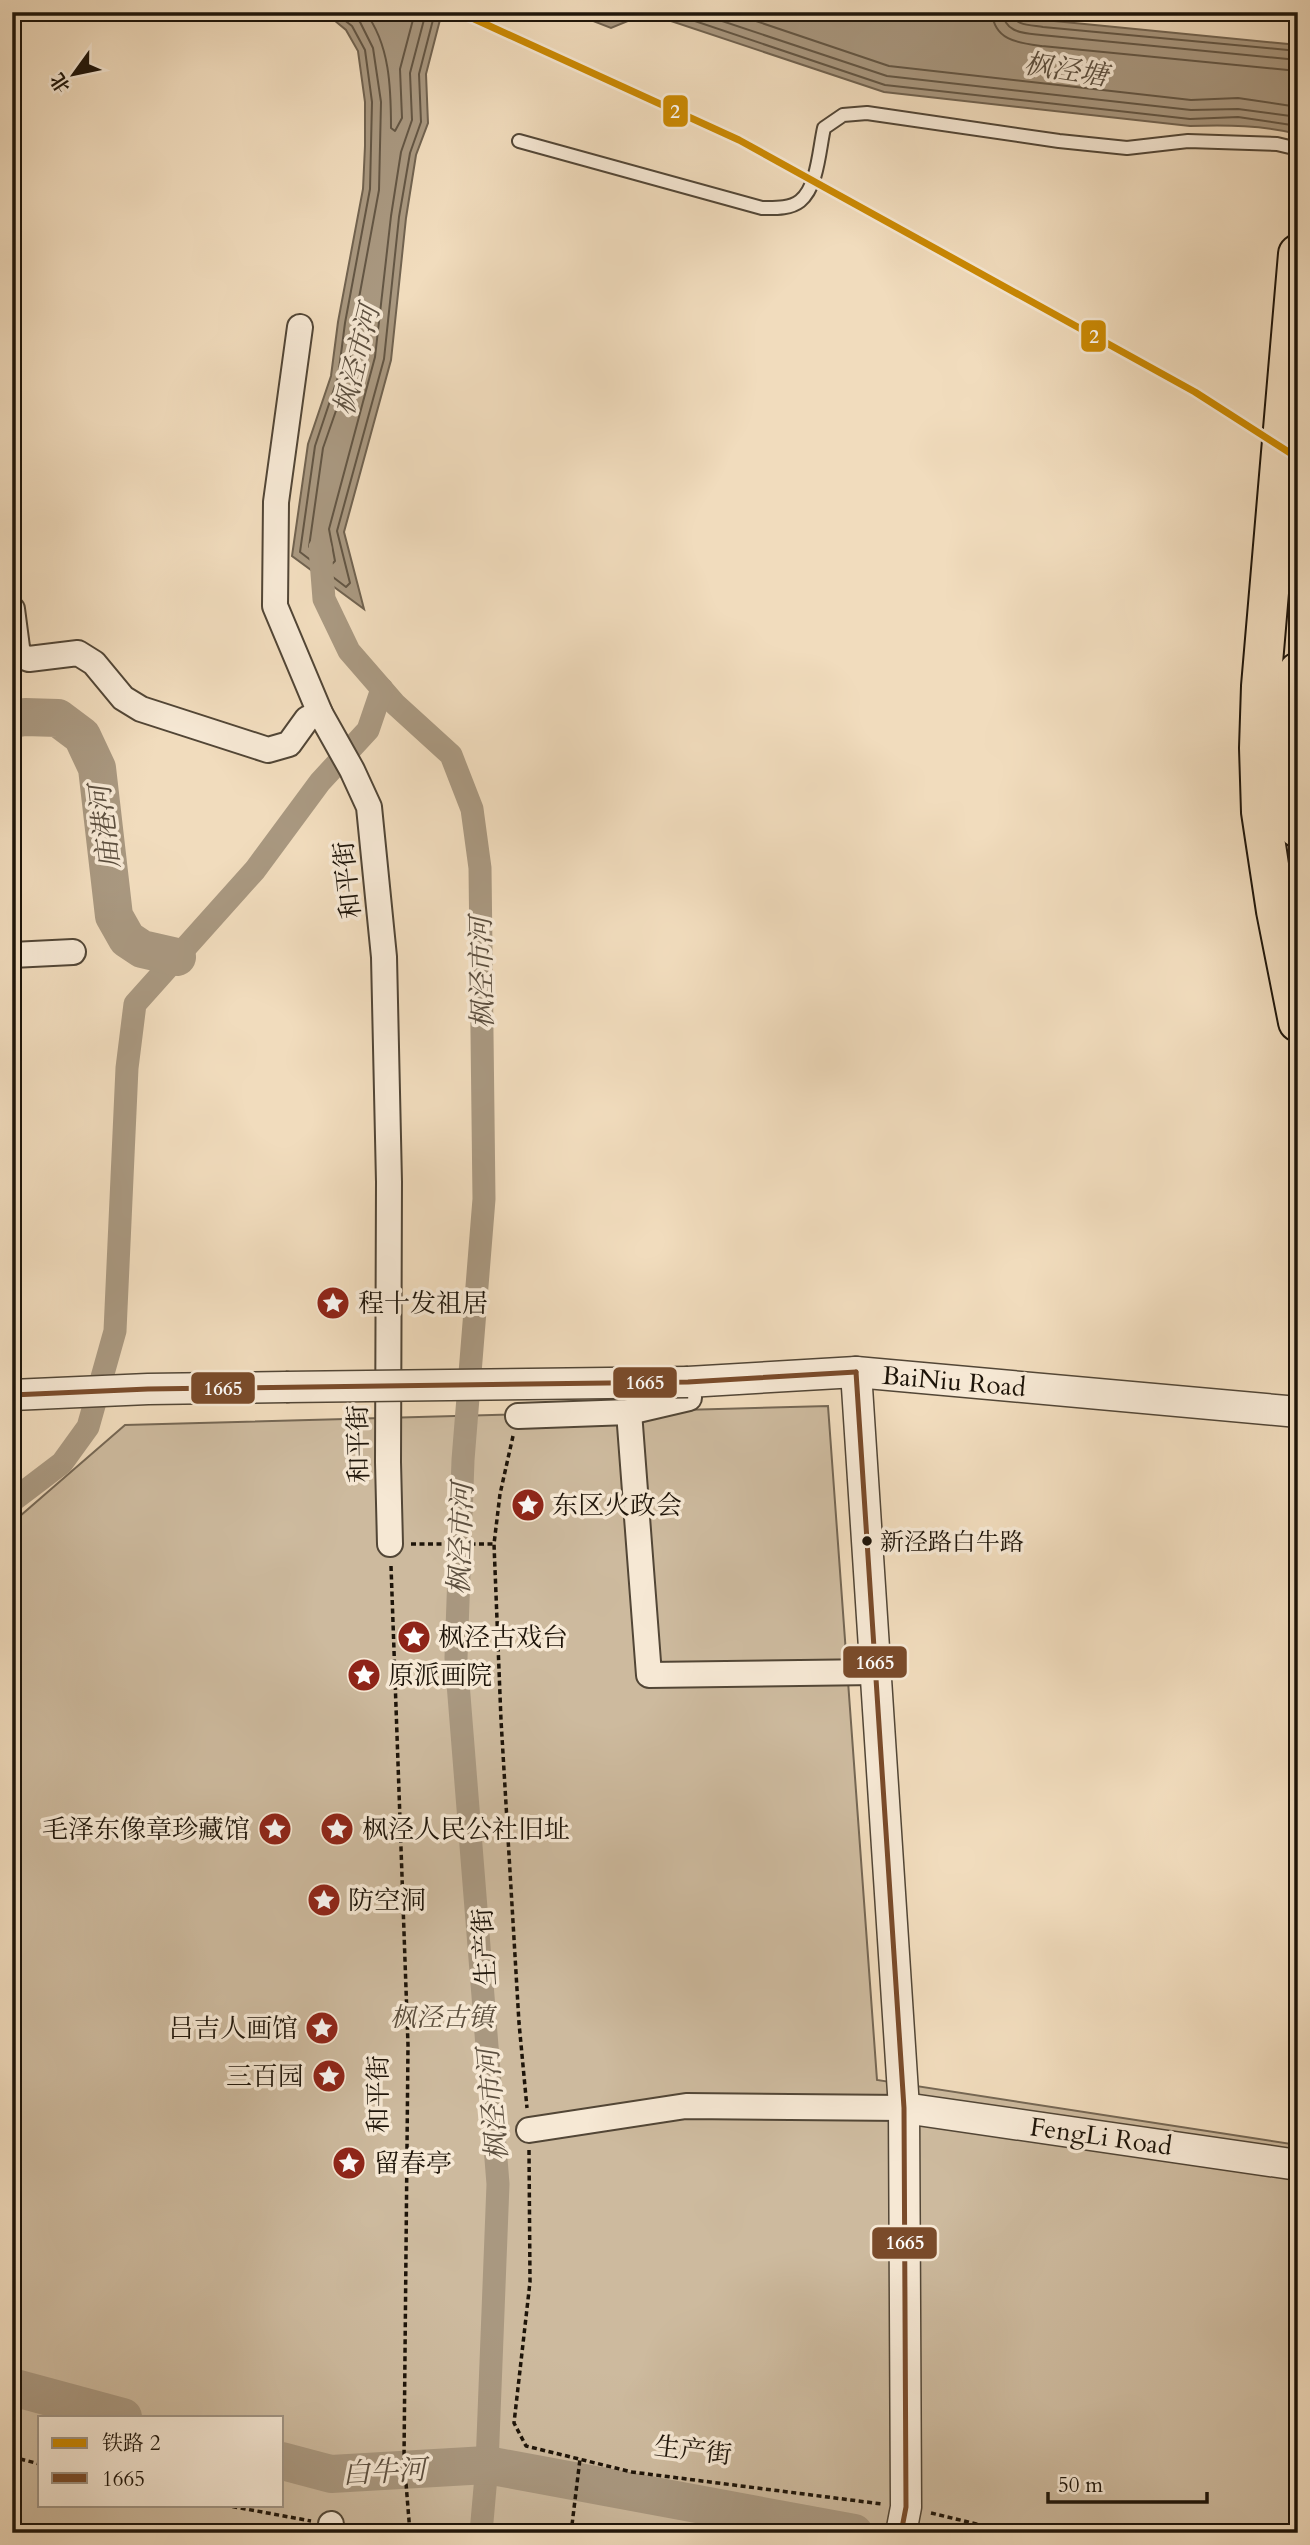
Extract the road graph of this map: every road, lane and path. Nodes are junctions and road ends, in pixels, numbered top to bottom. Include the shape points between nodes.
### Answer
1 (519, 141) dead end
2 (1298, 149) edge
3 (1298, 254) edge
4 (299, 327) dead end
5 (12, 609) edge
6 (1298, 672) edge
7 (325, 723) junction
8 (1298, 828) edge
9 (73, 952) dead end
10 (12, 955) edge
11 (1298, 1022) edge
12 (856, 1372) junction
13 (688, 1382) junction
14 (19, 1395) edge
15 (629, 1412) junction
16 (1298, 1412) edge
17 (518, 1416) joint
18 (390, 1544) junction
19 (494, 1544) junction
20 (876, 1672) junction
21 (904, 2108) junction
22 (529, 2130) junction
23 (1298, 2165) edge
24 (12, 2457) edge
25 (580, 2459) junction
26 (38, 2463) edge
27 (228, 2506) edge
28 (904, 2520) edge
29 (330, 2529) edge
30 (382, 2533) edge
31 (410, 2533) edge
32 (570, 2533) edge
33 (995, 2533) edge

1 - 2 lane via 762,208 799,201 811,185 824,128 843,115 867,113 1127,148 1188,141
3 - 11 highway via 1259,748 1261,812
4 - 7 street, 和平街 via 276,502 275,606
5 - 7 street via 18,656 29,659 78,653 94,663 123,698 141,709 268,750 289,744 307,719
6 - 8 highway via 1293,762
7 - 18 street, 和平街 via 369,807 384,957
9 - 10 street
12 - 13 street, BaiNiu Road
12 - 16 street, BaiNiu Road
12 - 20 street
13 - 14 street, BaiNiu Road, bridge
13 - 15 street via 689,1398
15 - 17 street
15 - 20 street via 649,1675
17 - 19 path, 生产街
18 - 19 path
18 - 31 path, 和平街 via 408,2045 404,2458
19 - 22 path, 生产街 via 500,1720
20 - 21 street
21 - 22 street via 686,2106
21 - 23 street, FengLi Road
21 - 28 street
22 - 25 path, 生产街 via 530,2282 514,2423 526,2446
24 - 26 path
25 - 28 path, 生产街
25 - 32 path
27 - 29 path
28 - 33 path, 生产街 via 981,2525
29 - 30 path

